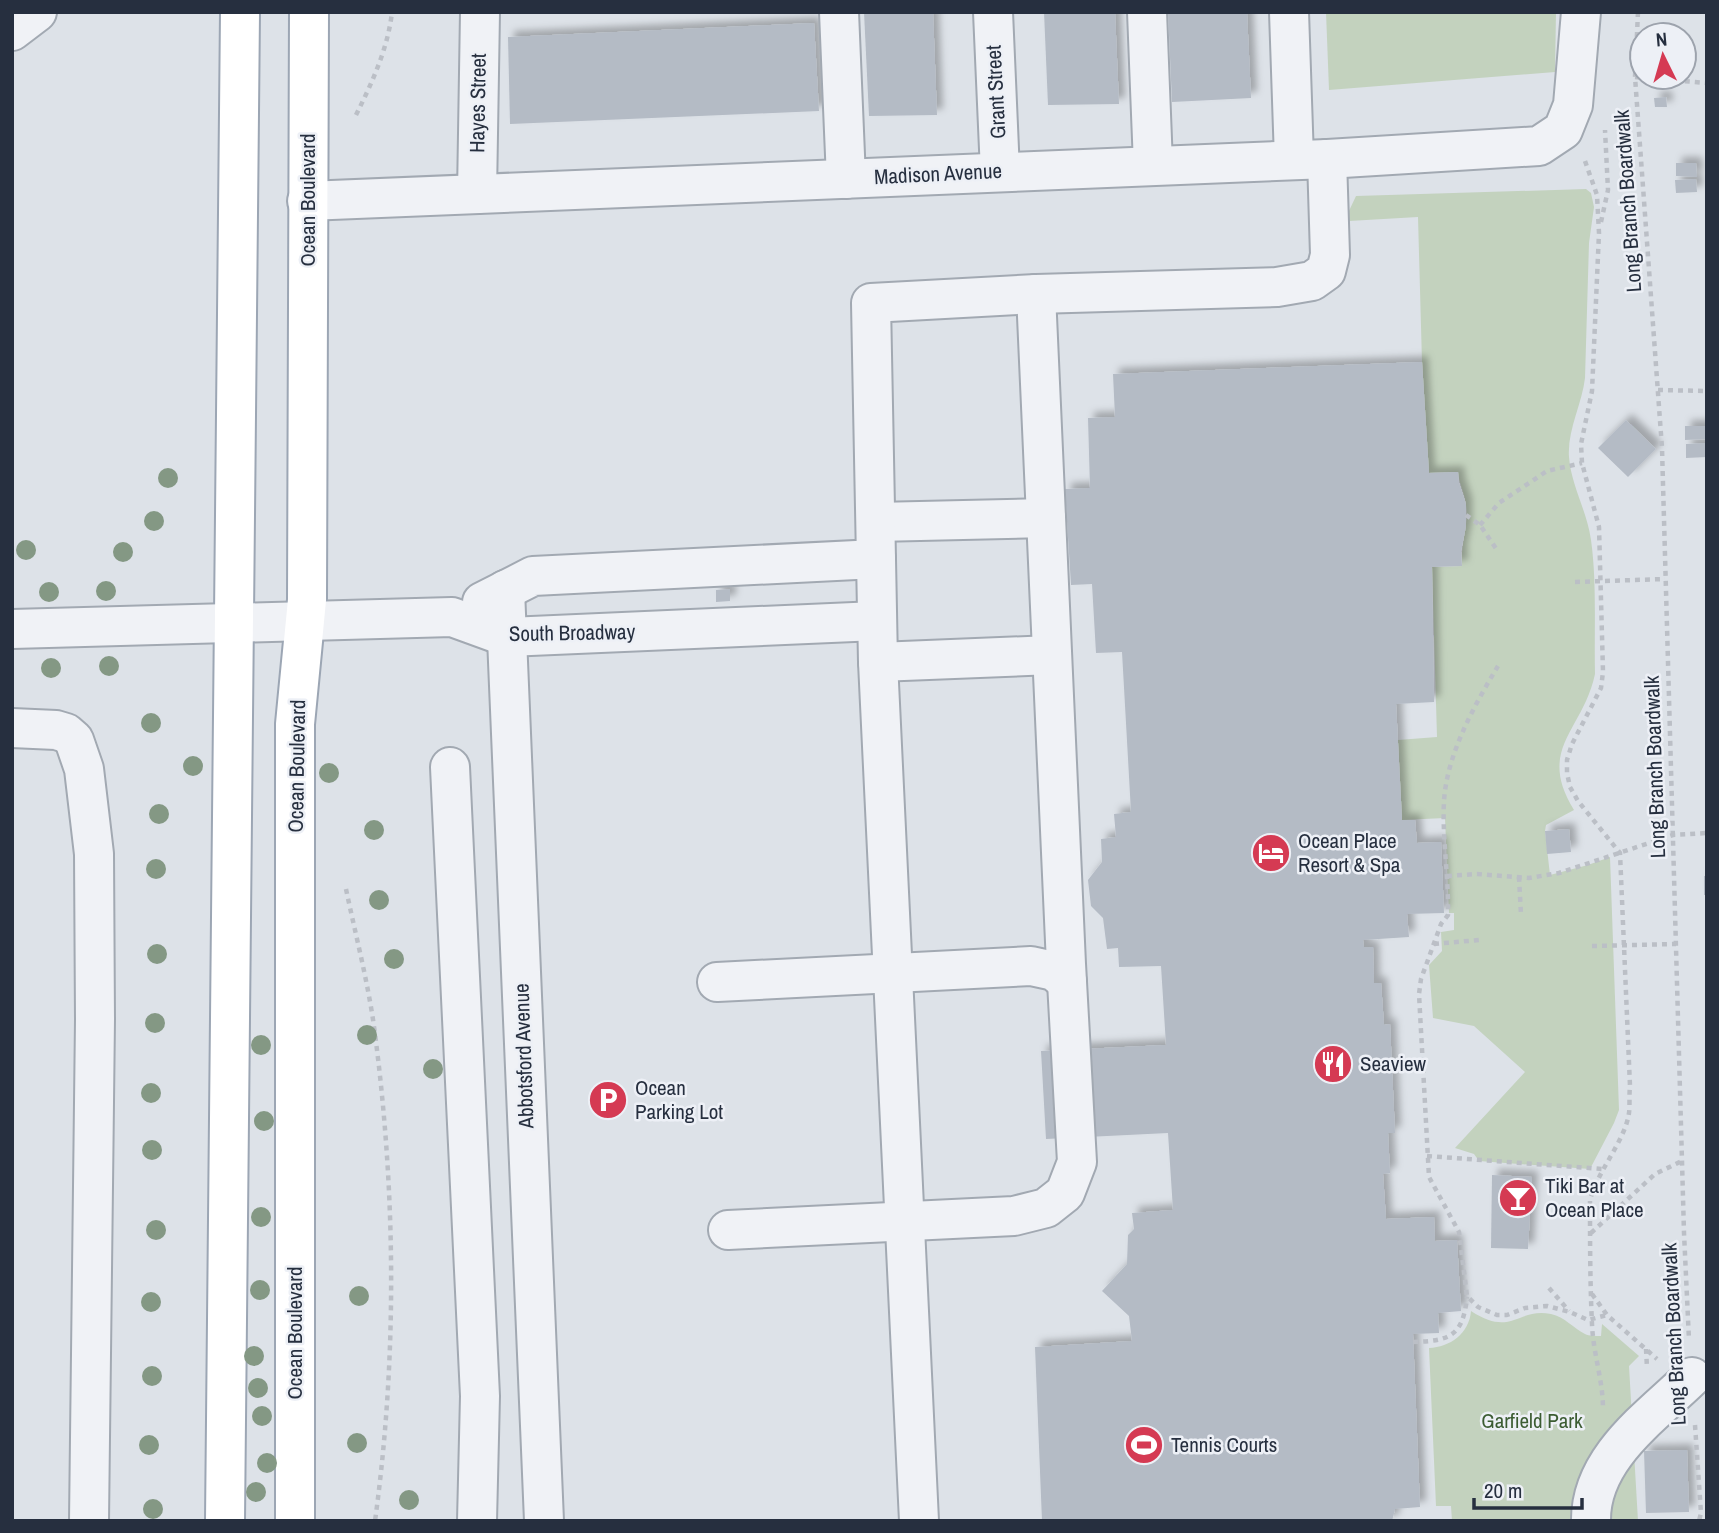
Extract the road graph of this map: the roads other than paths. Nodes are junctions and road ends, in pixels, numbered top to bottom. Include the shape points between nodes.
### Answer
1 (37, 12) edge
2 (240, 12) edge
3 (309, 12) edge
4 (480, 12) edge
5 (839, 12) edge
6 (993, 12) edge
7 (1147, 12) edge
8 (1289, 12) edge
9 (1581, 12) edge
10 (12, 31) edge
11 (1311, 159) junction
12 (1153, 165) junction
13 (1000, 172) junction
14 (846, 178) junction
15 (477, 194) junction
16 (307, 201) junction
17 (1036, 294) junction
18 (1046, 518) junction
19 (876, 540) junction
20 (505, 590) junction
21 (452, 617) junction
22 (306, 621) junction
23 (877, 621) junction
24 (235, 624) junction
25 (12, 629) edge
26 (507, 637) junction
27 (1052, 655) junction
28 (878, 662) junction
29 (12, 728) edge
30 (450, 767) dead end
31 (893, 972) junction
32 (717, 982) dead end
33 (1067, 982) junction
34 (905, 1222) junction
35 (728, 1230) dead end
36 (1691, 1374) road end
37 (480, 1396) junction
38 (539, 1396) junction
39 (89, 1521) edge
40 (225, 1521) edge
41 (295, 1521) edge
42 (477, 1521) edge
43 (544, 1521) edge
44 (919, 1521) edge
45 (1591, 1521) edge

1 - 10 street
2 - 24 main road
3 - 16 main road, Ocean Boulevard
4 - 15 street, Hayes Street
5 - 14 street
6 - 13 street, Grant Street
7 - 12 street
8 - 11 street
9 - 11 street, Madison Avenue via 1573,105 1563,130 1539,146
11 - 12 street, Madison Avenue
11 - 17 street via 1330,255 1326,271 1312,281
12 - 13 street, Madison Avenue
13 - 14 street, Madison Avenue
14 - 15 street, Madison Avenue
15 - 16 street, Madison Avenue
16 - 22 main road, Ocean Boulevard
17 - 18 street
17 - 19 street via 871,303
18 - 19 street, South Broadway
18 - 27 street
19 - 20 street, South Broadway via 533,576
19 - 23 street
20 - 21 street, South Broadway
20 - 26 street, Abbotsford Avenue
21 - 22 street
21 - 26 street, South Broadway
22 - 24 street
22 - 41 main road, Ocean Boulevard via 295,724
23 - 26 street, South Broadway
23 - 28 street
24 - 25 street
24 - 40 main road
26 - 38 street, Abbotsford Avenue
27 - 28 street
27 - 33 street
28 - 31 street
29 - 39 street via 56,730 74,740 83,769 94,854
30 - 37 street
31 - 32 street
31 - 33 street via 1031,966 1054,971
31 - 34 street
33 - 34 street via 1077,1163 1065,1193 1046,1208 1014,1216
34 - 35 street
34 - 44 street
36 - 45 street via 1604,1468 1593,1497
37 - 38 street
37 - 42 street
38 - 43 street, Abbotsford Avenue

